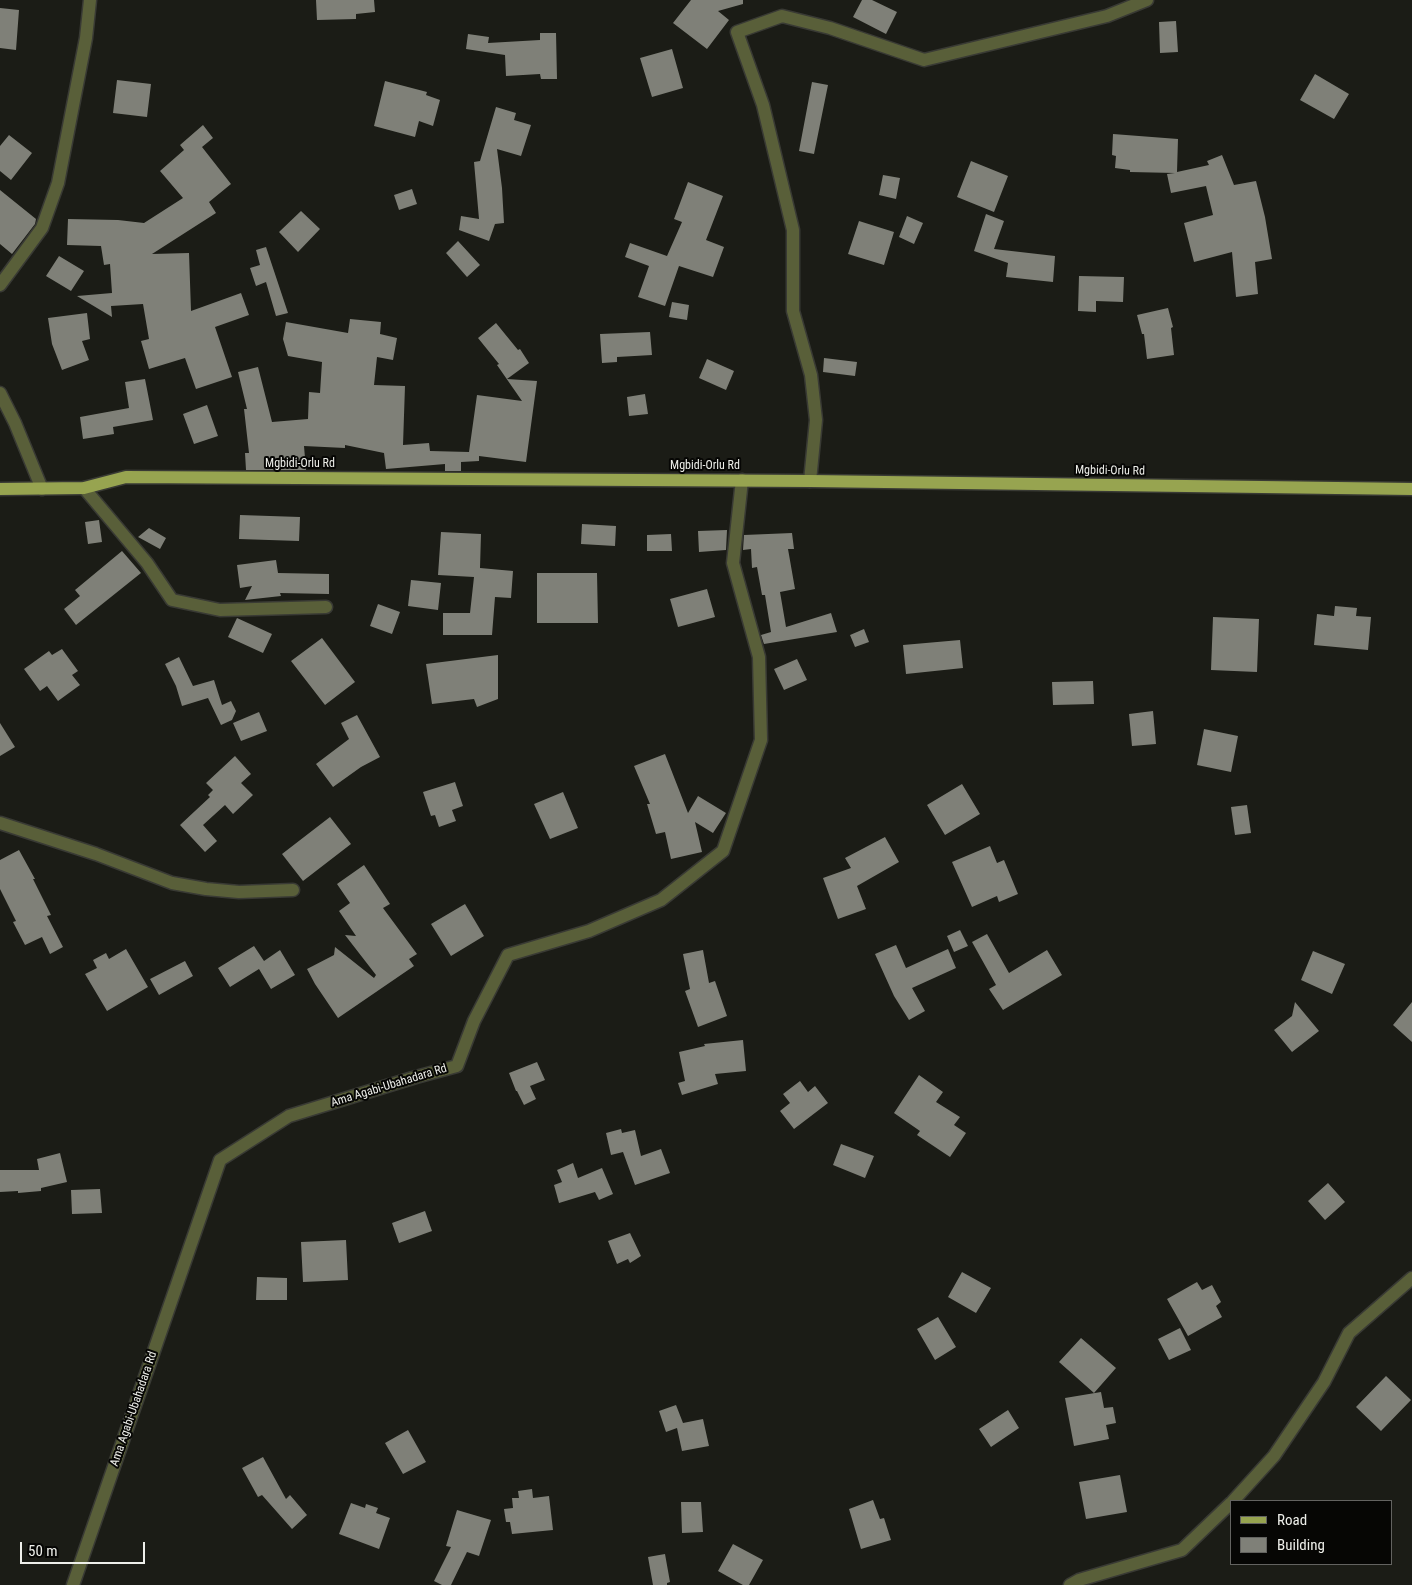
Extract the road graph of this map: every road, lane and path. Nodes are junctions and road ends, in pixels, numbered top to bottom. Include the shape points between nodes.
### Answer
1 (90, 0) edge
2 (1147, 0) edge
3 (0, 285) edge
4 (0, 394) edge
5 (742, 480) junction
6 (810, 481) junction
7 (84, 488) junction
8 (0, 489) edge
9 (42, 489) junction
10 (1412, 489) edge
11 (326, 607) dead end
12 (0, 823) edge
13 (294, 890) dead end
14 (1412, 1278) edge
15 (1234, 1500) edge
16 (1230, 1504) edge
17 (73, 1585) edge
18 (1070, 1585) edge

1 - 3 street via 86,38 58,183 42,228
2 - 6 street via 1107,16 924,60 830,28 782,16 737,32 763,105 793,230 793,311 811,375 816,420
4 - 9 street
5 - 6 main road, Mgbidi-Orlu Rd
5 - 7 main road, Mgbidi-Orlu Rd via 126,477
5 - 17 street, Ama Agabi-Ubahadara Rd via 733,563 759,657 761,740 723,850 661,900 589,931 508,954 474,1021 457,1066 289,1116 220,1160
6 - 10 main road, Mgbidi-Orlu Rd
7 - 9 main road, Mgbidi-Orlu Rd
7 - 11 street via 147,562 172,600 220,610
8 - 9 main road, Mgbidi-Orlu Rd
12 - 13 street via 172,883 231,891
14 - 15 street via 1349,1333 1324,1382 1274,1456
16 - 18 street via 1182,1550

